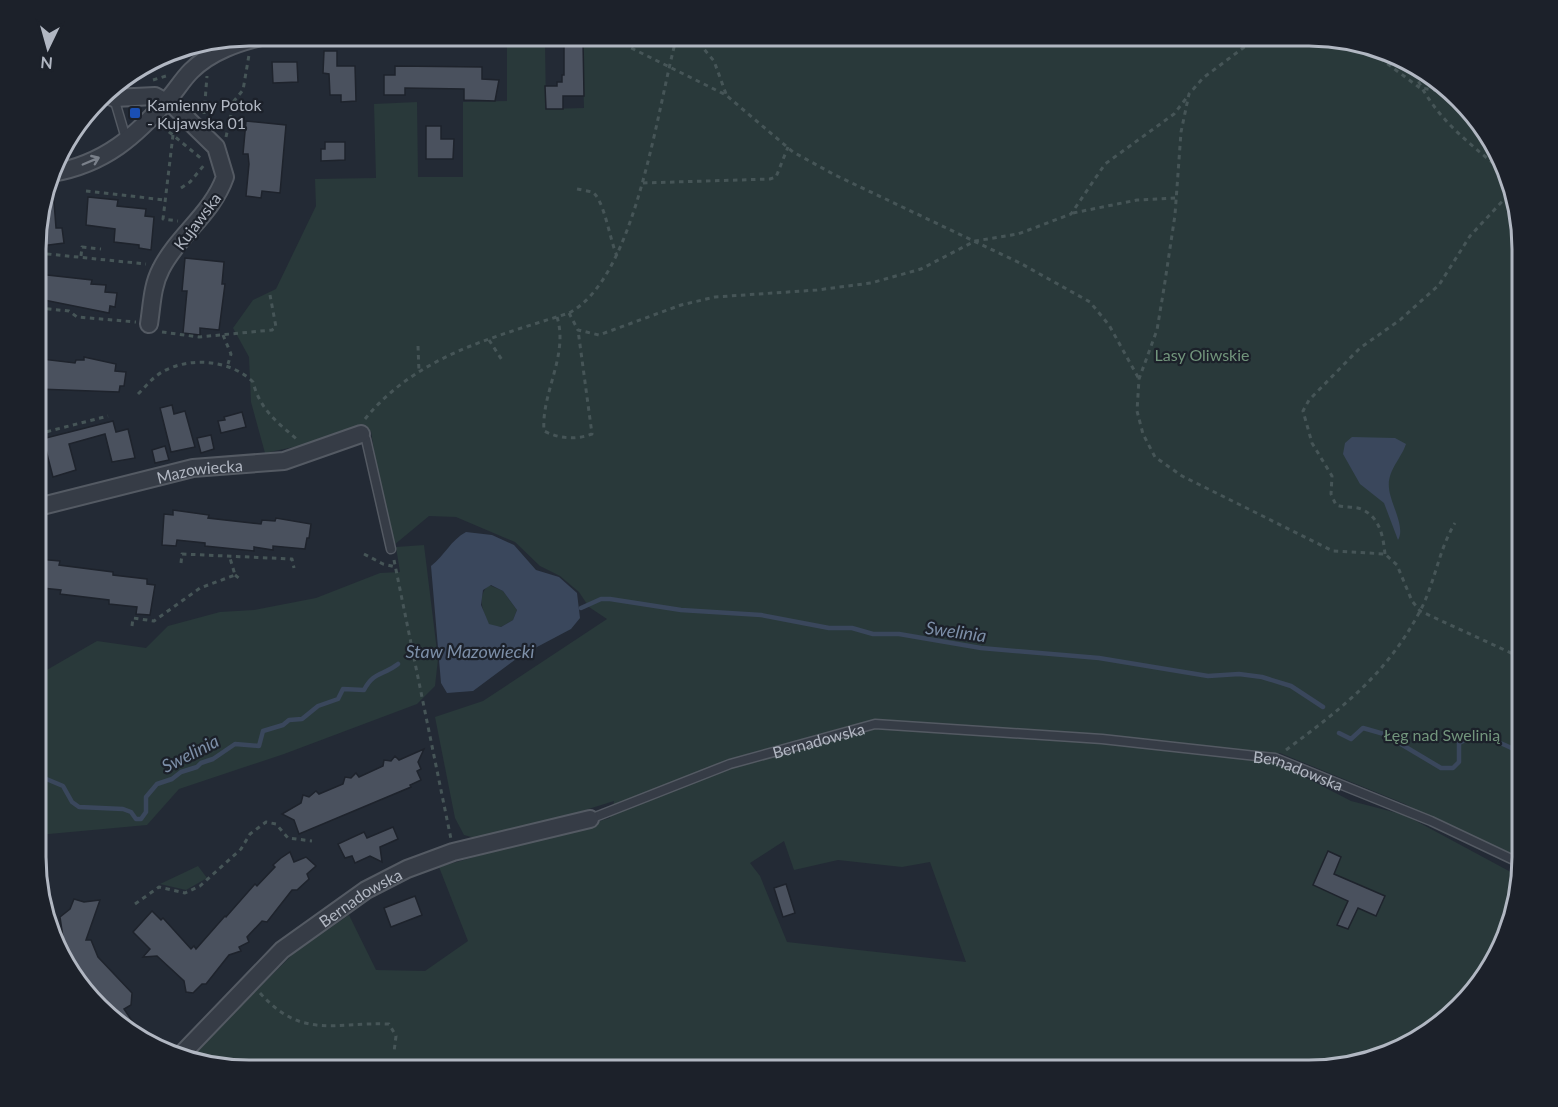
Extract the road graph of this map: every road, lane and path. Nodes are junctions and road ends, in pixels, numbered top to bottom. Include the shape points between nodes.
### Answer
1 (628, 46) edge
2 (674, 46) edge
3 (702, 46) edge
4 (1244, 47) edge
5 (226, 48) edge
6 (250, 49) dead end
7 (1384, 61) edge
8 (669, 66) junction
9 (208, 71) dead end
10 (1416, 78) edge
11 (1420, 88) junction
12 (1434, 90) edge
13 (1189, 94) junction
14 (118, 95) edge
15 (726, 95) junction
16 (112, 101) edge
17 (166, 102) junction
18 (168, 131) dead end
19 (204, 134) junction
20 (173, 135) junction
21 (127, 142) junction
22 (788, 147) junction
23 (211, 160) junction
24 (1492, 162) edge
25 (62, 171) edge
26 (643, 183) junction
27 (181, 188) dead end
28 (577, 189) dead end
29 (86, 191) dead end
30 (1176, 198) junction
31 (1505, 198) edge
32 (165, 200) junction
33 (1071, 214) junction
34 (178, 221) dead end
35 (975, 241) junction
36 (101, 249) dead end
37 (46, 254) edge
38 (81, 256) junction
39 (617, 256) junction
40 (162, 266) junction
41 (270, 295) dead end
42 (46, 309) edge
43 (569, 313) junction
44 (557, 317) junction
45 (149, 326) junction
46 (578, 330) junction
47 (223, 335) junction
48 (489, 339) junction
49 (418, 346) dead end
50 (502, 360) dead end
51 (228, 364) junction
52 (419, 372) junction
53 (1139, 379) junction
54 (138, 394) dead end
55 (108, 416) dead end
56 (46, 432) edge
57 (361, 434) junction
58 (312, 452) junction
59 (46, 505) edge
60 (1455, 523) dead end
61 (391, 549) dead end
62 (364, 554) dead end
63 (1385, 554) junction
64 (230, 558) junction
65 (181, 563) dead end
66 (294, 568) dead end
67 (235, 575) junction
68 (240, 579) dead end
69 (1420, 611) junction
70 (132, 626) dead end
71 (1511, 653) edge
72 (1275, 758) junction
73 (590, 819) joint
74 (312, 842) dead end
75 (453, 852) junction
76 (1511, 859) edge
77 (135, 904) dead end
78 (251, 983) junction
79 (186, 1050) edge
80 (394, 1052) dead end

1 - 8 path
2 - 8 path
3 - 15 path via 714,61
4 - 13 path via 1203,78
5 - 17 street via 191,71
6 - 23 path via 243,90 234,101 226,137
7 - 11 path
8 - 15 path
8 - 26 path
9 - 19 path
10 - 11 path
11 - 12 path
11 - 24 path via 1449,126
13 - 30 path via 1181,132
13 - 33 path via 1174,114 1105,164
14 - 17 street via 155,96
15 - 22 path
16 - 21 lane
17 - 19 street, Kujawska
17 - 21 street
18 - 20 path
19 - 23 street, Kujawska via 216,147
20 - 23 path
20 - 32 path
25 -> 21 street
22 - 26 path via 776,177 770,179
22 - 35 path via 835,175
23 - 27 path
23 - 40 street, Kujawska via 225,177 220,193
26 - 39 path
28 - 39 path via 593,193 600,200
29 - 32 path
30 - 33 path via 1137,200
30 - 53 path via 1157,330
31 - 63 path via 1470,236 1438,285 1400,320 1360,348 1322,385 1304,411 1312,443 1332,476 1331,494 1336,505 1362,509 1373,519 1382,530
32 - 34 path via 163,219
33 - 35 path via 1018,234
35 - 46 path via 921,269 871,283 715,297 599,335
35 - 53 path via 1090,302 1109,325
36 - 38 path via 82,247
37 - 38 path
38 - 40 path
39 - 43 path via 582,306
40 - 45 street, Kujawska
41 - 47 path via 276,327
42 - 45 path
43 - 44 path
43 - 46 path
44 - 46 path via 560,340 545,405 544,431 579,439 592,434
44 - 48 path
45 - 47 path via 199,337
47 - 51 path via 231,354
48 - 50 path
48 - 52 path via 442,357
49 - 52 path
51 - 54 path via 173,366
51 - 58 path via 253,382 266,411
52 - 57 path via 366,418
53 - 63 path via 1137,411 1155,457 1182,476 1333,551
55 - 56 path
57 - 58 street, Mazowiecka
57 - 61 lane via 366,439
58 - 59 street, Mazowiecka via 270,463 193,468
60 - 69 path via 1443,543
62 - 75 path via 396,567
63 - 69 path via 1397,565
64 - 65 path via 182,554
64 - 66 path via 292,559
64 - 67 path
67 - 68 path
67 - 70 path via 200,588 154,621 133,618
69 - 71 path
69 - 72 path via 1387,664 1342,709
72 - 73 lane, Bernadowska via 1102,739 875,724 730,764
72 - 76 lane, Bernadowska via 1431,821
73 - 75 street, Bernadowska
74 - 77 path via 288,838 276,824 266,822 200,886 185,893 159,887
75 - 78 street, Bernadowska via 366,890 282,950
78 - 79 street, Bernadowska
78 - 80 path via 287,1018 325,1026 389,1024 396,1036

